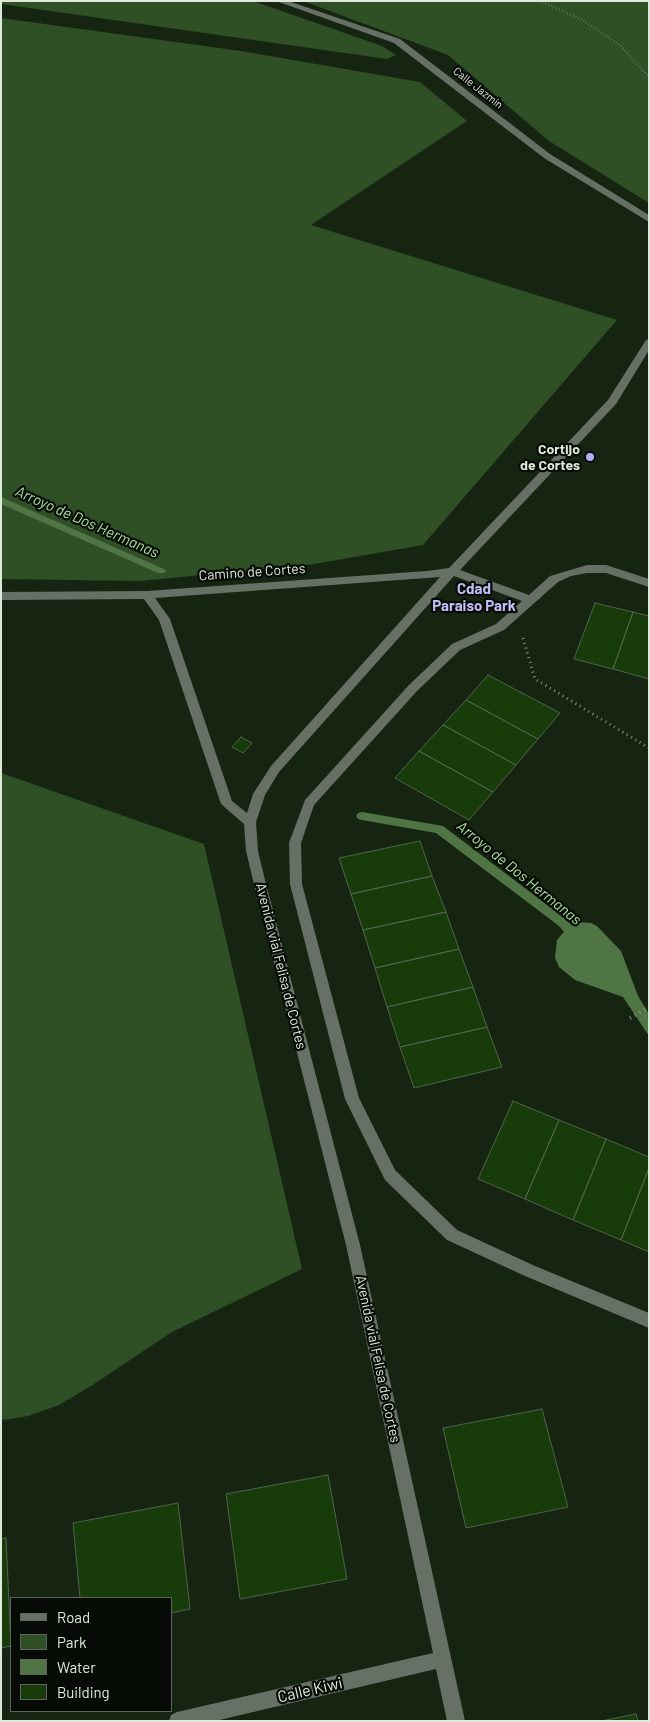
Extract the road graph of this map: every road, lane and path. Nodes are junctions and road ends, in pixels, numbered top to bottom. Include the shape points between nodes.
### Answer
1 (280, 1) edge
2 (540, 1) edge
3 (649, 78) edge
4 (649, 218) edge
5 (649, 342) edge
6 (452, 571) junction
7 (649, 584) edge
8 (146, 594) junction
9 (1, 596) edge
10 (532, 600) junction
11 (516, 614) junction
12 (649, 748) edge
13 (250, 822) junction
14 (649, 1007) edge
15 (630, 1018) dead end
16 (649, 1321) edge
17 (444, 1659) junction
18 (177, 1721) edge
19 (456, 1721) edge

1 - 4 street, Calle Jazmín via 397,41 547,156
2 - 3 path via 581,19 621,46
5 - 6 street, Avenida vial Felisa de Cortes via 612,402
6 - 8 street, Camino de Cortes
6 - 10 street, Camino de Cortes
6 - 13 street, Avenida vial Felisa de Cortes via 275,769 259,794
7 - 10 street via 625,574 587,569 554,579
8 - 9 street, Camino de Cortes
8 - 13 street via 164,618 227,804
10 - 11 street
11 - 12 path via 536,679
11 - 16 street via 500,627 456,646 413,688 309,803 295,843 296,884 352,1099 390,1175 452,1235
13 - 17 street, Avenida vial Felisa de Cortes via 259,880 353,1245
14 - 15 path
17 - 18 street, Calle Kiwi
17 - 19 street, Avenida vial Felisa de Cortes

